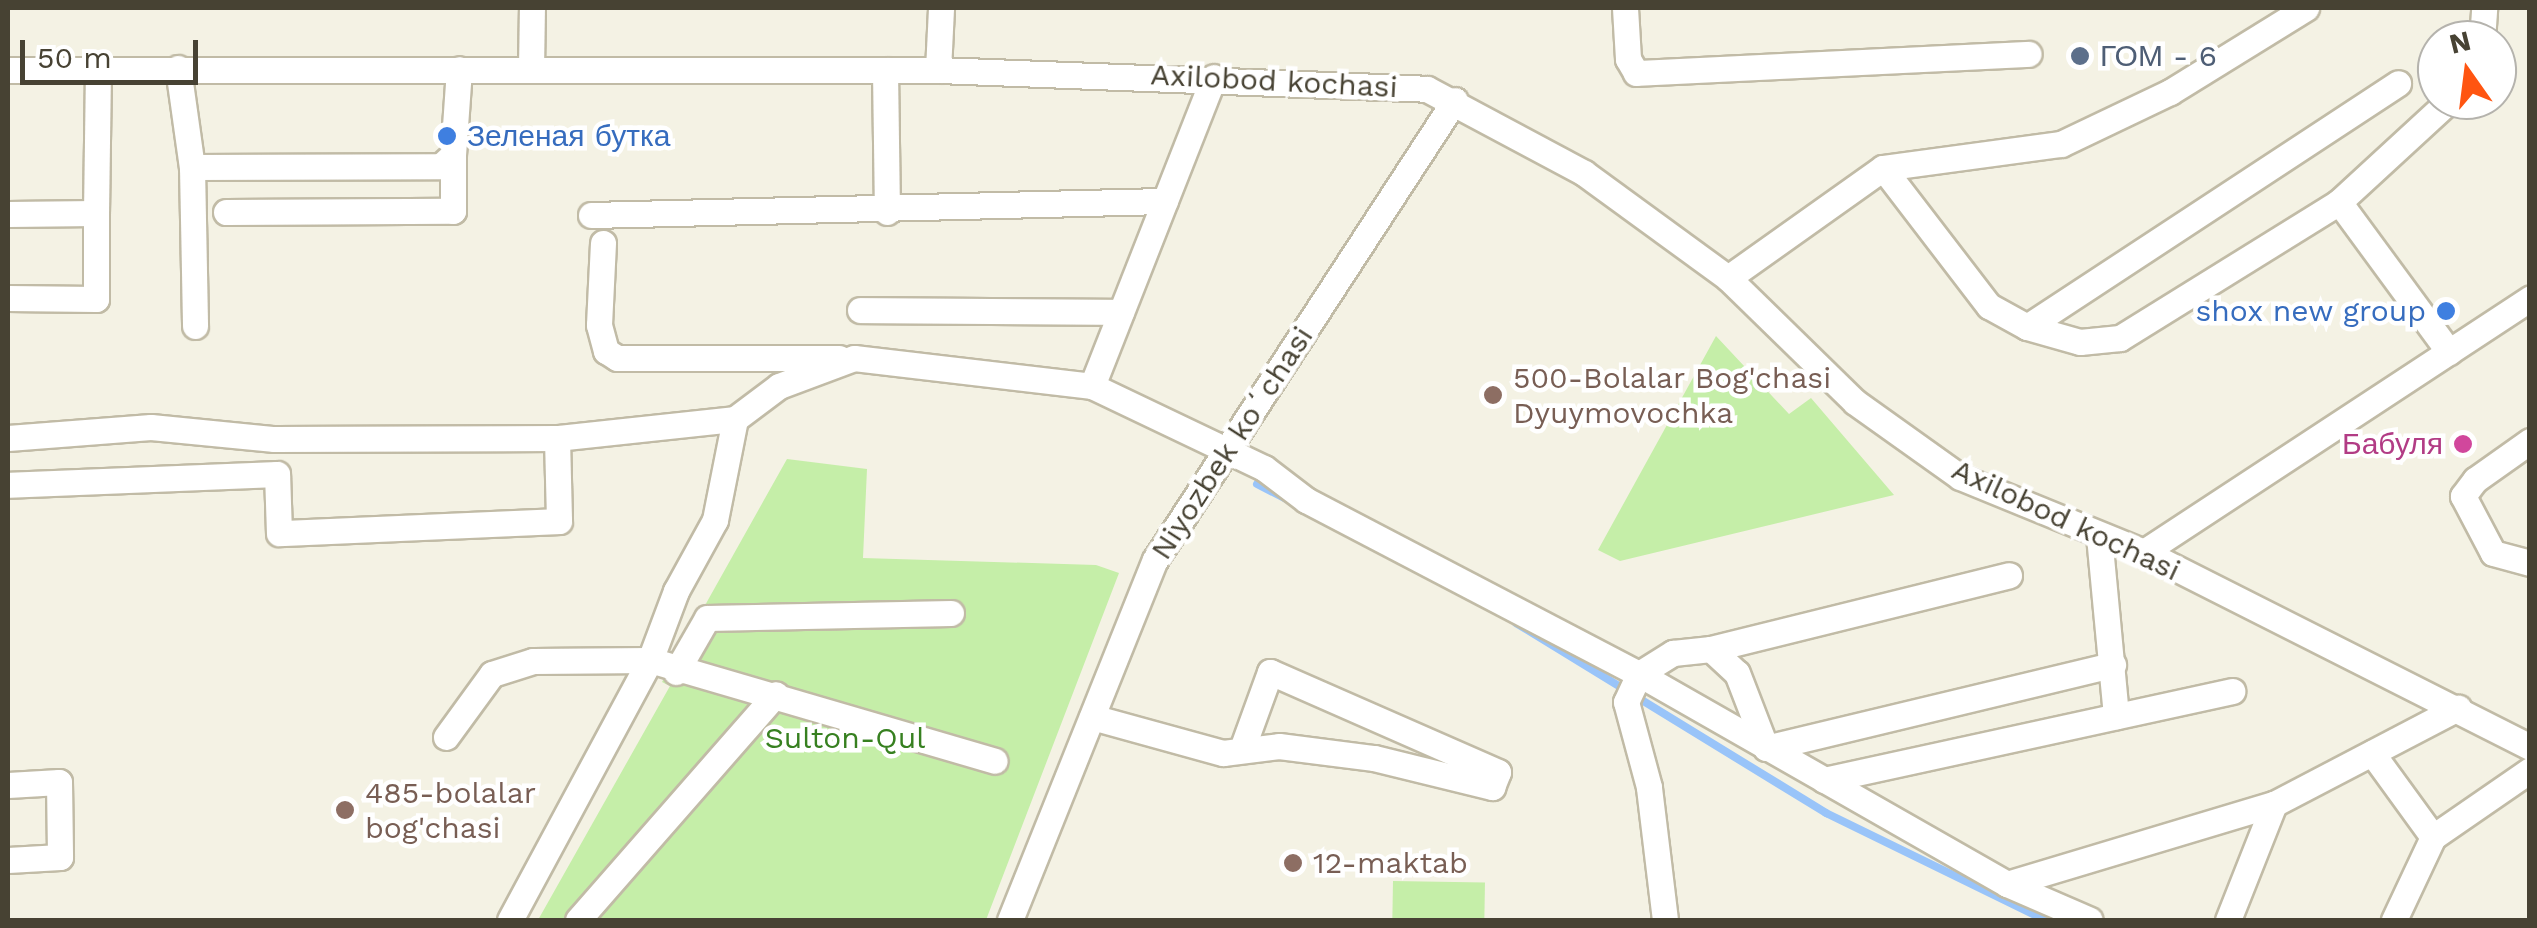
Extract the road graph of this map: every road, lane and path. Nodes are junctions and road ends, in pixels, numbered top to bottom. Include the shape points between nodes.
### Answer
1 (532, 8) edge
2 (941, 8) edge
3 (1625, 8) edge
4 (2306, 8) edge
5 (2029, 54) dead end
6 (98, 68) junction
7 (178, 68) junction
8 (459, 69) junction
9 (531, 69) junction
10 (8, 70) edge
11 (885, 70) junction
12 (938, 70) junction
13 (1214, 77) junction
14 (2398, 83) dead end
15 (1455, 100) junction
16 (2428, 120) edge
17 (453, 155) junction
18 (192, 167) junction
19 (1883, 168) junction
20 (1165, 201) junction
21 (2339, 202) junction
22 (226, 212) dead end
23 (887, 212) junction
24 (96, 213) junction
25 (8, 214) edge
26 (591, 215) dead end
27 (603, 243) dead end
28 (1728, 278) junction
29 (8, 298) edge
30 (2530, 298) edge
31 (860, 310) dead end
32 (1122, 312) junction
33 (195, 326) dead end
34 (2027, 327) junction
35 (2450, 352) junction
36 (854, 358) junction
37 (1092, 386) junction
38 (735, 419) junction
39 (8, 438) edge
40 (557, 438) junction
41 (274, 439) junction
42 (2530, 442) edge
43 (1226, 449) junction
44 (276, 474) junction
45 (8, 484) edge
46 (2099, 536) junction
47 (2144, 552) junction
48 (2530, 563) edge
49 (2009, 576) dead end
50 (951, 613) dead end
51 (1711, 648) junction
52 (650, 660) junction
53 (2113, 665) junction
54 (676, 672) junction
55 (1638, 674) junction
56 (2232, 691) dead end
57 (776, 694) junction
58 (2458, 708) junction
59 (2116, 716) junction
60 (1092, 718) junction
61 (446, 736) dead end
62 (1242, 746) junction
63 (1766, 748) junction
64 (2530, 748) edge
65 (2372, 753) junction
66 (995, 761) dead end
67 (2530, 770) edge
68 (1824, 780) junction
69 (8, 785) edge
70 (2274, 804) junction
71 (2433, 837) junction
72 (8, 860) edge
73 (2007, 884) junction
74 (510, 920) edge
75 (578, 920) edge
76 (1010, 920) edge
77 (1666, 920) edge
78 (2090, 920) edge
79 (2228, 920) edge
80 (2394, 920) edge

1 - 9 street
2 - 12 street
3 - 5 street via 1628,59 1636,73
4 - 19 street via 2170,92 2061,144
6 - 7 street, Axilobod kochasi
6 - 10 street, Axilobod kochasi
6 - 24 street
7 - 8 street, Axilobod kochasi
7 - 18 street
8 - 9 street, Axilobod kochasi
8 - 17 street
9 - 11 street, Axilobod kochasi
11 - 12 street, Axilobod kochasi
11 - 23 street
12 - 13 street, Axilobod kochasi
13 - 15 street, Axilobod kochasi via 1398,85
13 - 20 street
14 - 34 street
15 - 28 street, Axilobod kochasi via 1584,172
15 - 43 street, Niyozbek koʻchasi
16 - 21 street
17 - 18 street via 442,166
17 - 22 street via 453,211
18 - 33 street
19 - 28 street
19 - 34 street via 1989,306
20 - 23 street
20 - 32 street
21 - 34 street via 2120,338 2080,342
21 - 35 street
23 - 26 street
24 - 25 street
24 - 29 street via 96,299
27 - 36 street via 599,325 606,351 617,358
28 - 46 street, Axilobod kochasi via 1856,402 1960,477
30 - 35 street
31 - 32 street
32 - 37 street
35 - 47 street
36 - 37 street
36 - 38 street via 779,386
37 - 43 street
38 - 40 street
38 - 52 street via 716,520 676,592
39 - 41 street via 151,427
40 - 41 street
40 - 44 street via 560,521 280,533
41 - 44 street
42 - 48 street via 2462,496 2492,554
43 - 55 street via 1306,500
43 - 60 street, Niyozbek koʻchasi via 1155,560
44 - 45 street
46 - 47 street, Axilobod kochasi
46 - 53 street
47 - 58 street, Axilobod kochasi
49 - 51 street
50 - 54 street via 707,618
51 - 55 street via 1673,653
51 - 63 street via 1737,673
52 - 54 street
52 - 61 street via 534,661 492,674
52 - 74 street
53 - 59 street
53 - 63 street
54 - 57 street
55 - 63 street
55 - 77 street via 1626,702 1648,788
56 - 59 street
57 - 66 street
57 - 75 street
58 - 64 street, Axilobod kochasi
58 - 65 street
59 - 68 street
60 - 62 street via 1222,753
60 - 76 street, Niyozbek koʻchasi
62 - 62 street via 1374,758 1492,788 1498,772 1270,672
63 - 68 street
65 - 70 street
65 - 71 street
67 - 71 street
68 - 73 street
69 - 72 street via 58,782 60,857
70 - 73 street
70 - 79 street
71 - 80 street
73 - 78 street

